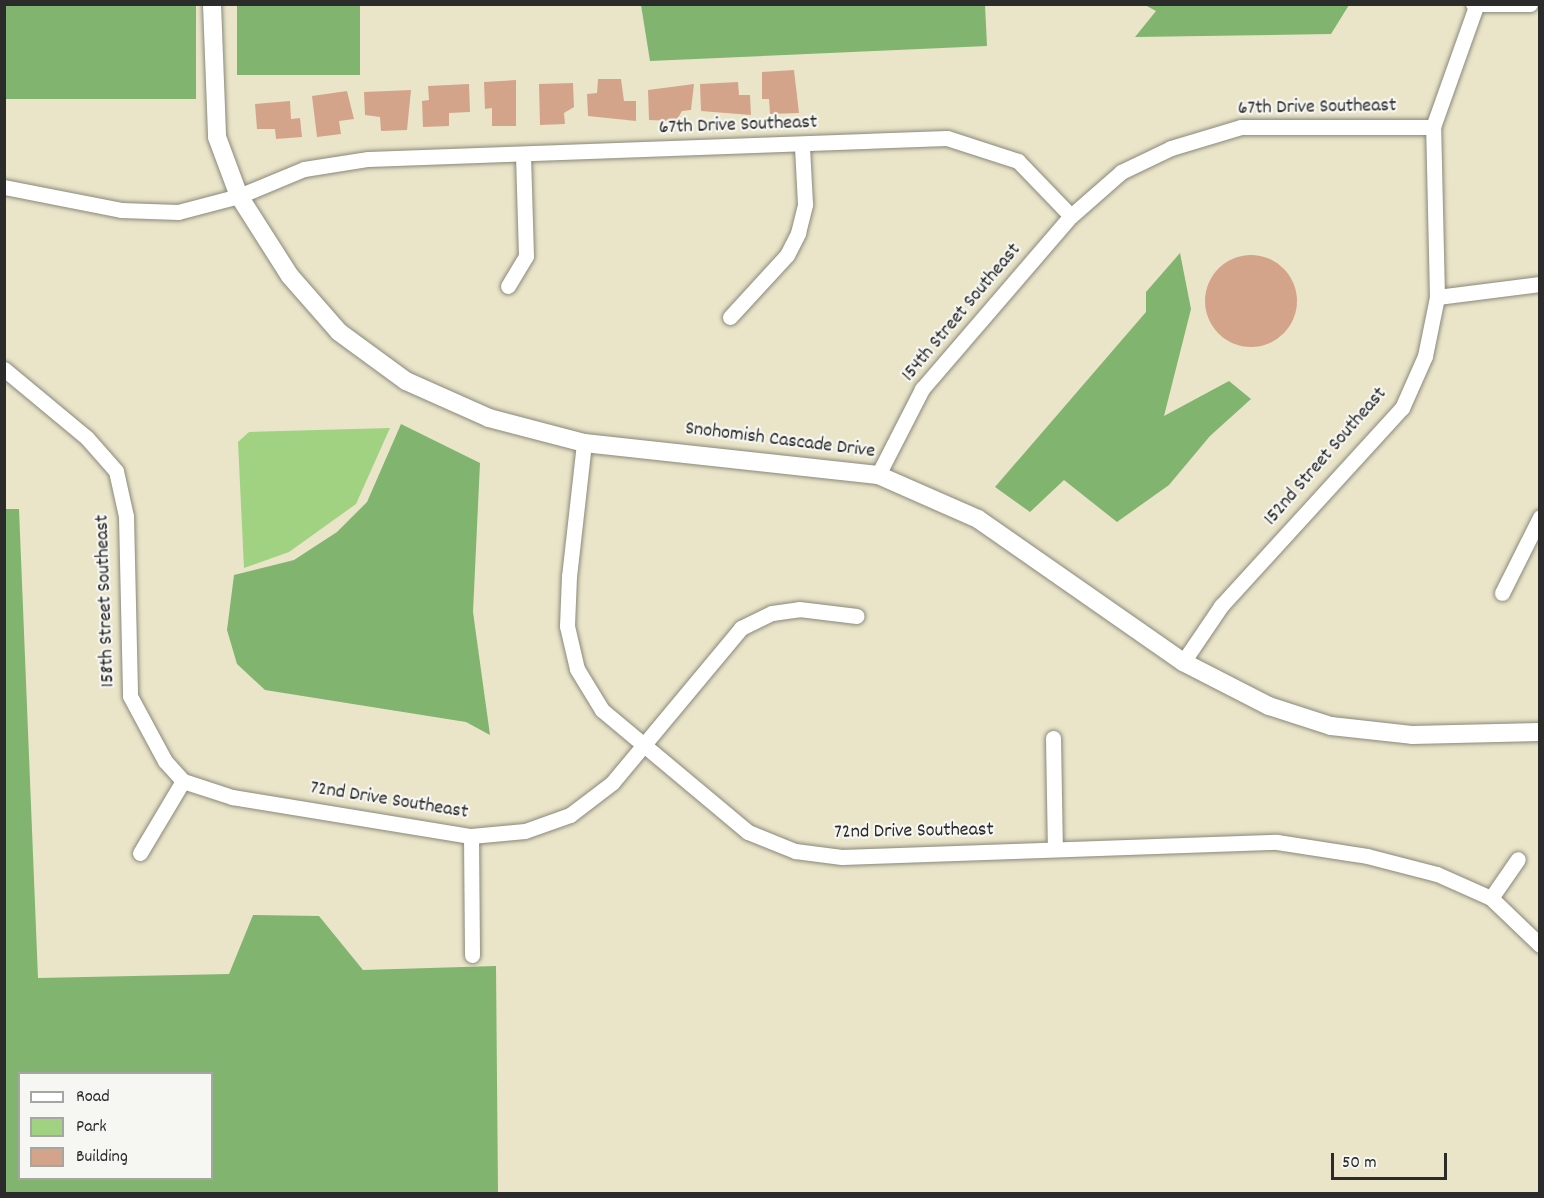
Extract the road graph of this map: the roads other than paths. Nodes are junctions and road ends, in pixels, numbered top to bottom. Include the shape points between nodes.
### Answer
1 (212, 4) edge
2 (1530, 4) edge
3 (1474, 5) edge
4 (1433, 127) junction
5 (801, 146) junction
6 (523, 154) junction
7 (4, 187) edge
8 (239, 196) junction
9 (1071, 216) junction
10 (1539, 284) edge
11 (508, 286) dead end
12 (1437, 297) junction
13 (730, 317) dead end
14 (4, 369) edge
15 (584, 443) junction
16 (878, 475) junction
17 (1539, 517) edge
18 (1502, 593) dead end
19 (857, 616) dead end
20 (1183, 662) junction
21 (1539, 732) edge
22 (1053, 738) dead end
23 (644, 748) junction
24 (183, 781) junction
25 (471, 837) junction
26 (1055, 849) junction
27 (140, 853) dead end
28 (1518, 859) dead end
29 (1491, 898) junction
30 (1539, 945) edge
31 (472, 955) dead end

1 - 8 street, Snohomish Cascade Drive via 217,137
2 - 3 street
3 - 4 street, 152nd Street Southeast
4 - 9 street, 67th Drive Southeast via 1241,127 1171,148 1121,172
4 - 12 street, 152nd Street Southeast
5 - 6 street, 67th Drive Southeast
5 - 9 street, 67th Drive Southeast via 947,138 1018,161
5 - 13 street via 805,204 798,233 787,255
6 - 8 street, 67th Drive Southeast via 368,159 304,169
6 - 11 street via 526,256
7 - 8 street, 67th Drive Southeast via 148,213 178,213
8 - 15 street, Snohomish Cascade Drive via 290,276 339,333 406,381 489,418
9 - 16 street, 154th Street Southeast via 922,389
10 - 12 street
12 - 20 street, 152nd Street Southeast via 1425,356 1402,408 1221,606
14 - 24 street, 158th Street Southeast via 87,438 116,471 126,516 130,696 165,760
15 - 16 street, Snohomish Cascade Drive via 818,464
15 - 23 street via 573,512 567,626 577,669 602,710
16 - 20 street, Snohomish Cascade Drive via 978,519
17 - 18 street
19 - 23 street via 799,609 772,613 741,628
20 - 21 street, Snohomish Cascade Drive via 1269,706 1331,726 1412,735
22 - 26 street
23 - 25 street, 72nd Drive Southeast via 612,783 570,815 525,831
23 - 26 street, 72nd Drive Southeast via 748,832 795,850 843,857
24 - 25 street, 72nd Drive Southeast via 232,797
24 - 27 street
25 - 31 street
26 - 29 street, 72nd Drive Southeast via 1277,842 1377,858 1437,874
28 - 29 street
29 - 30 street, 72nd Drive Southeast

